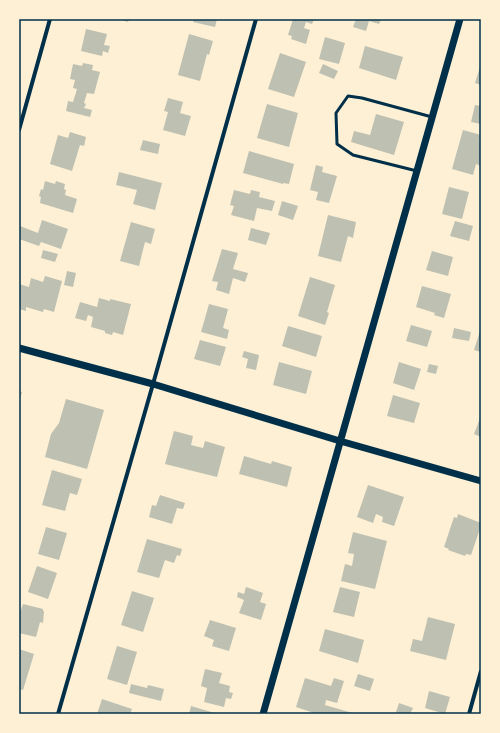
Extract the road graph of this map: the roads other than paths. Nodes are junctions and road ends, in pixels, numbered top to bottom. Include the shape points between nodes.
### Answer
1 (50, 19) edge
2 (256, 19) edge
3 (460, 19) edge
4 (432, 117) junction
5 (19, 130) edge
6 (417, 172) junction
7 (19, 348) edge
8 (153, 384) junction
9 (340, 441) junction
10 (481, 481) edge
11 (481, 671) edge
12 (58, 714) edge
13 (262, 714) edge
14 (469, 714) edge

1 - 5 street
2 - 8 street
3 - 4 street
4 - 6 street
4 - 6 lane via 348,96 336,113 336,144 353,155
6 - 9 street
7 - 8 street
8 - 9 street
8 - 12 street
9 - 10 street
9 - 13 street
11 - 14 street

